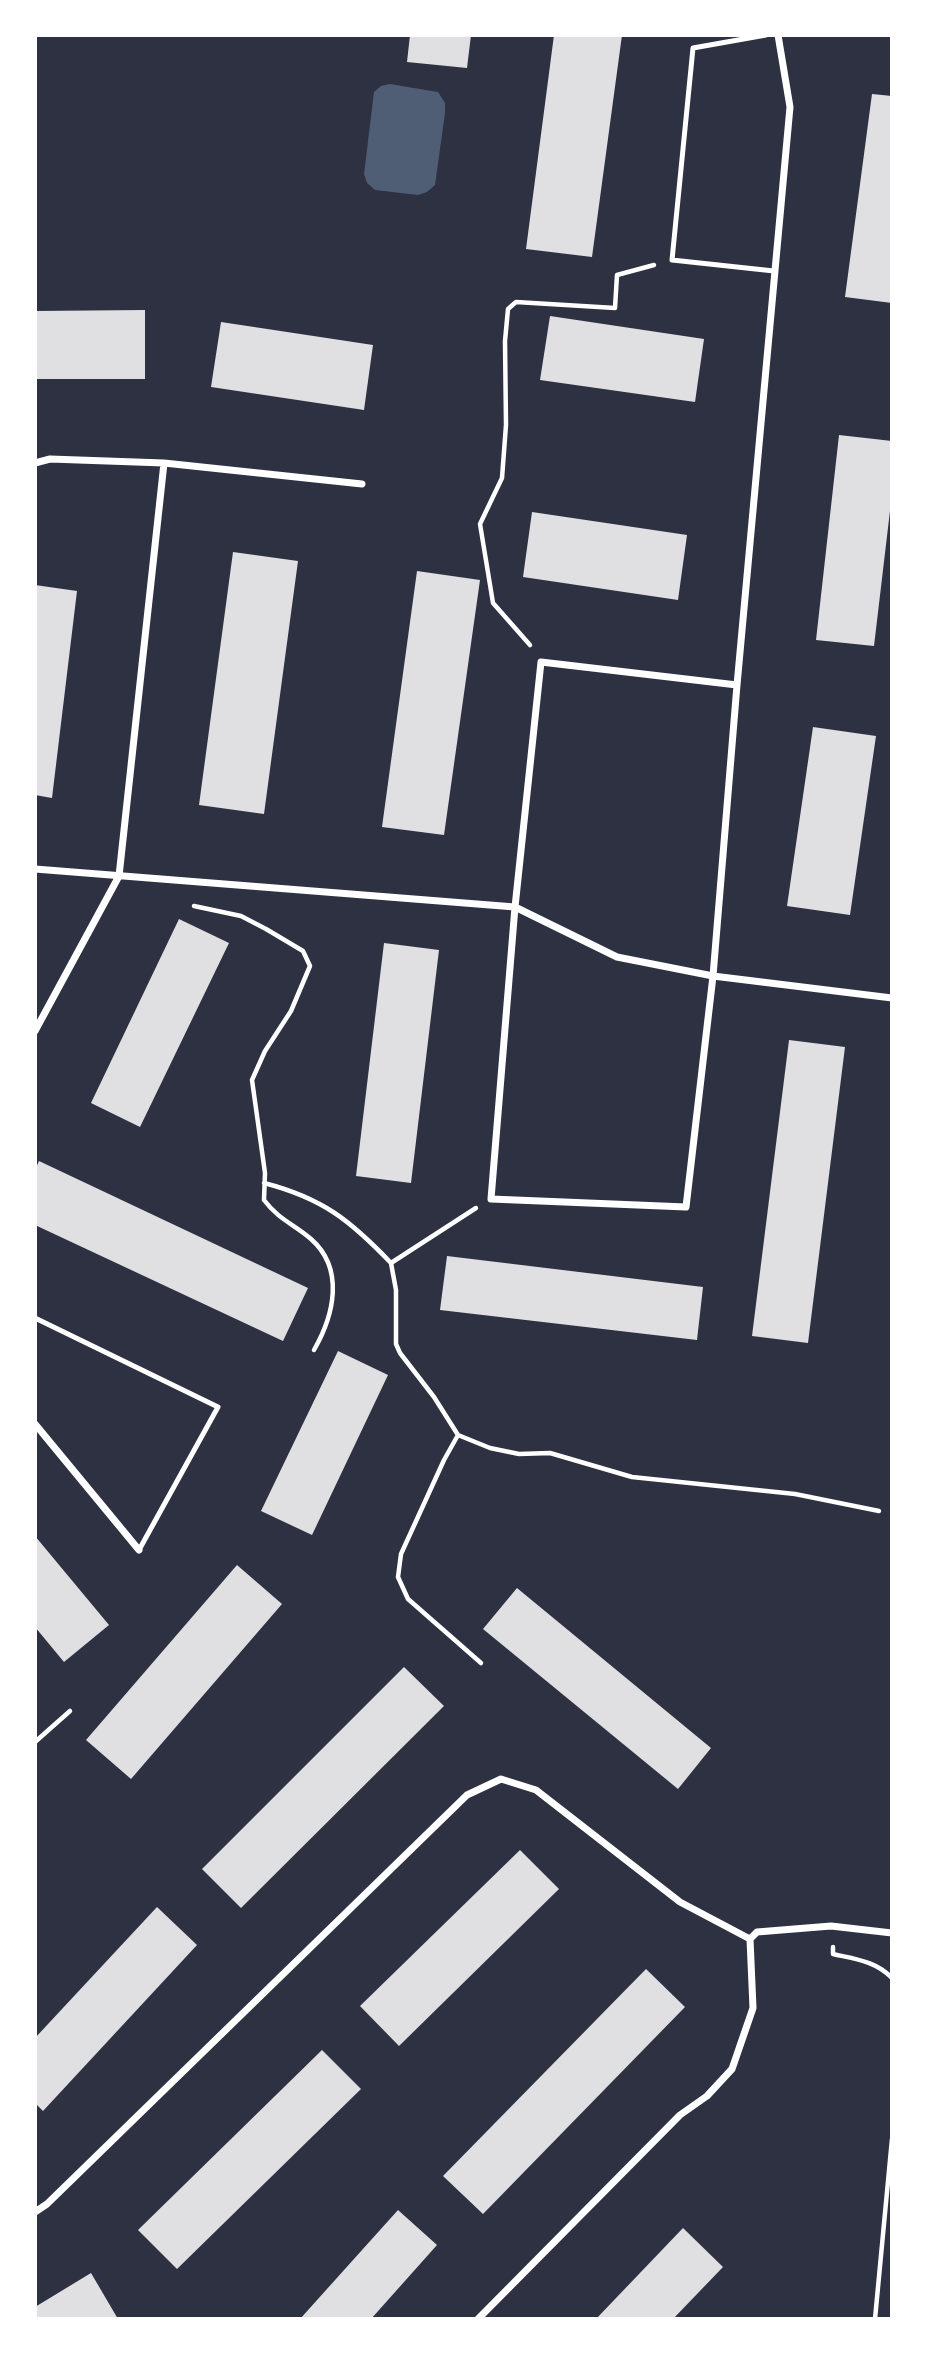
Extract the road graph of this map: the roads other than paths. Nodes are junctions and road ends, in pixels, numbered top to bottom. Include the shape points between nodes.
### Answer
1 (766, 35) edge
2 (778, 35) edge
3 (774, 271) junction
4 (35, 463) edge
5 (164, 463) junction
6 (362, 484) dead end
7 (737, 685) junction
8 (35, 869) edge
9 (119, 876) junction
10 (515, 907) junction
11 (713, 976) junction
12 (892, 998) edge
13 (35, 1031) edge
14 (35, 1318) edge
15 (35, 1424) edge
16 (139, 1550) joint
17 (892, 1933) edge
18 (750, 1939) junction
19 (35, 2212) edge
20 (478, 2319) edge

1 - 3 lane via 693,48 671,260
2 - 3 street via 790,107
3 - 7 street
4 - 5 street via 50,459
5 - 6 street
5 - 9 street
7 - 10 street via 541,662
7 - 11 street
8 - 9 street
9 - 10 street
9 - 13 street
10 - 11 street via 617,957
10 - 11 street via 491,1199 687,1207
11 - 12 street
14 - 16 lane via 218,1407
15 - 16 street
17 - 18 street via 831,1926 757,1932
18 - 19 street via 680,1902 536,1790 501,1779 467,1795
18 - 20 street via 753,2008 732,2069 707,2096 680,2115

